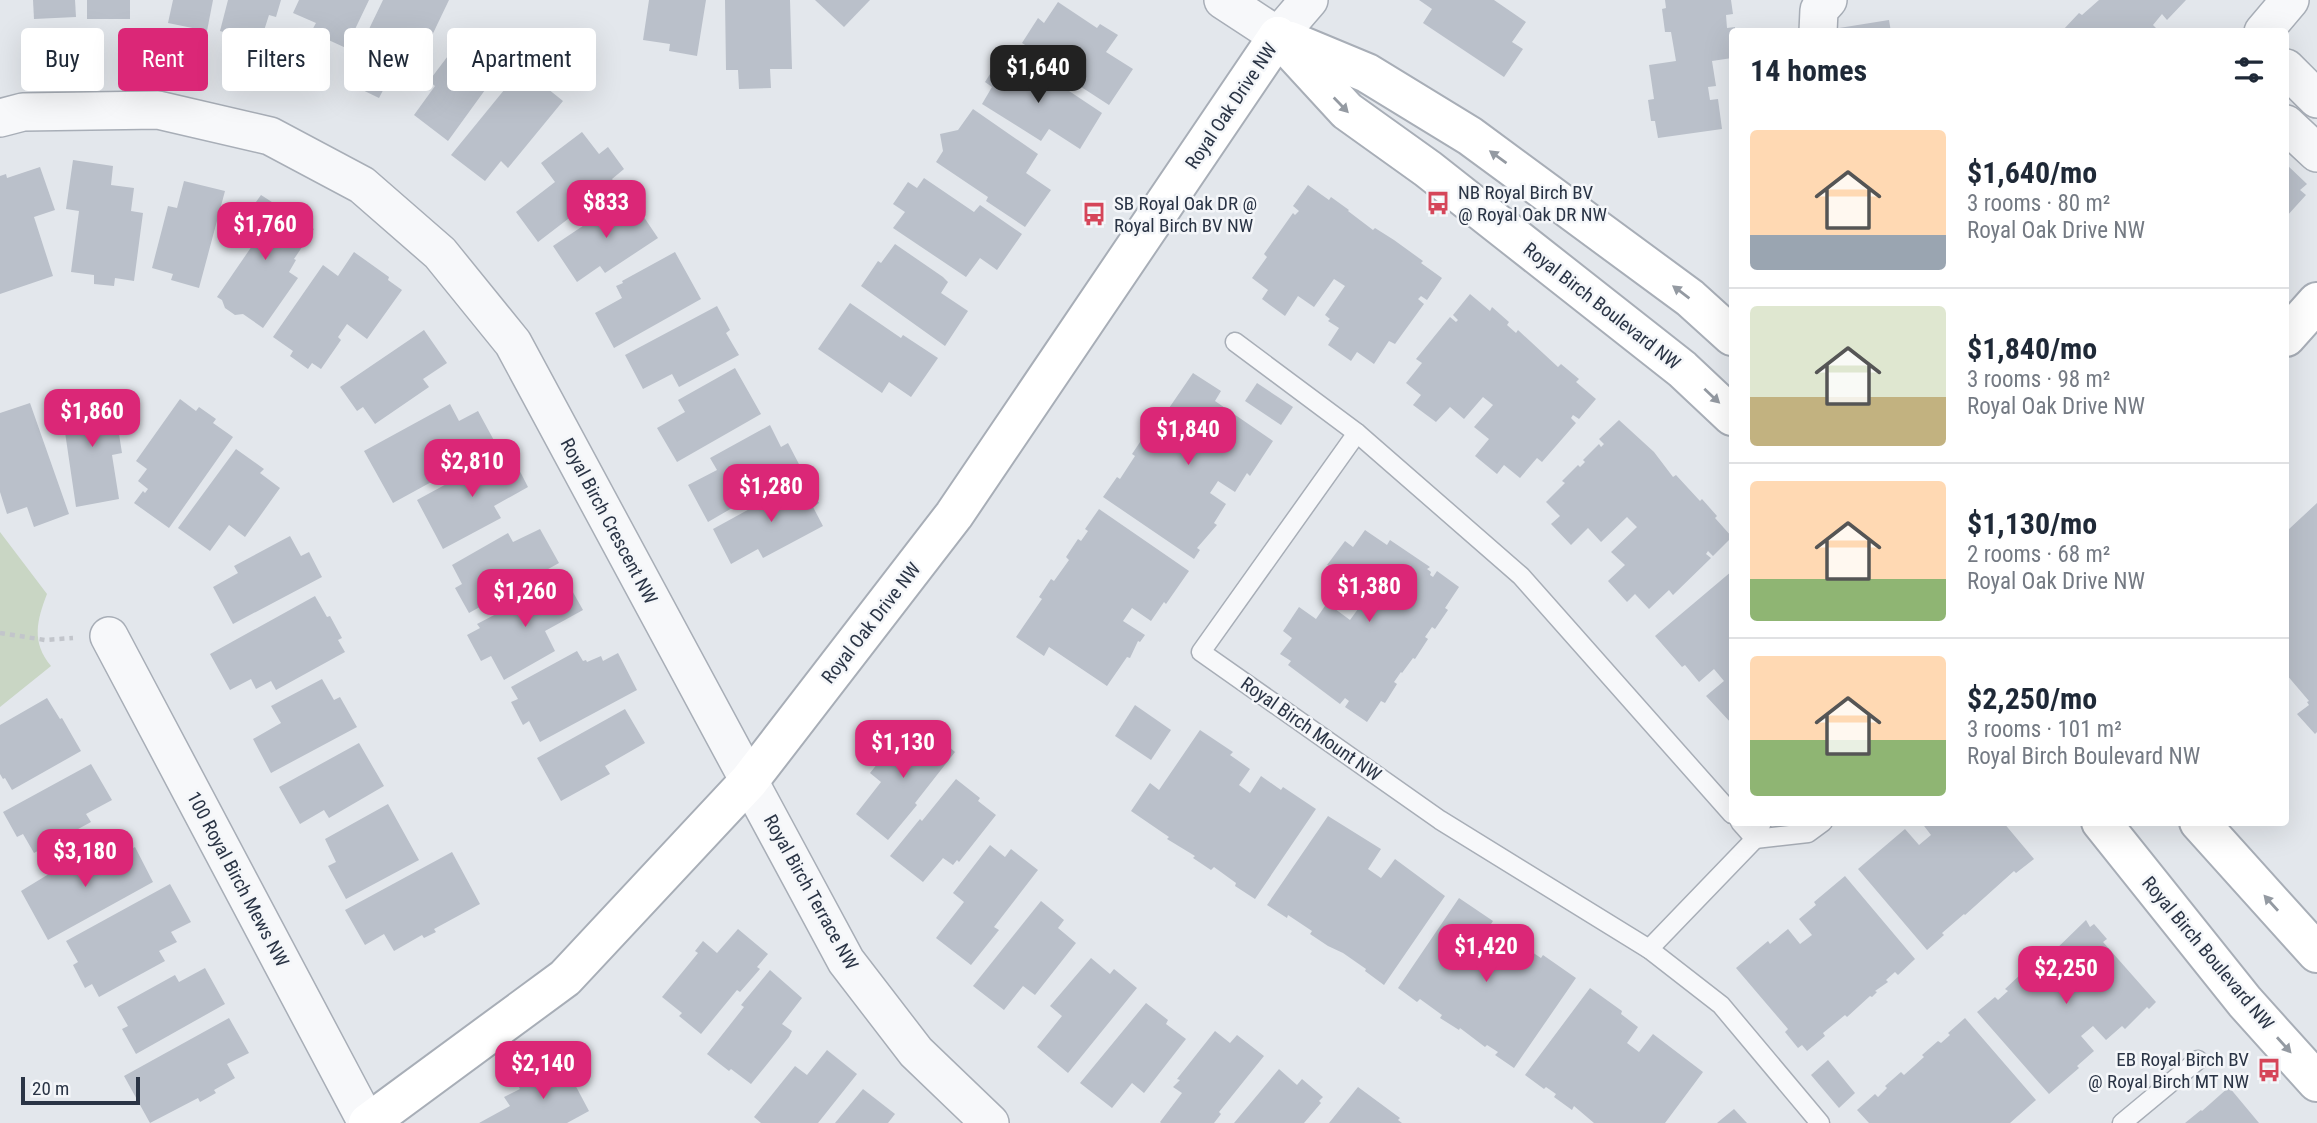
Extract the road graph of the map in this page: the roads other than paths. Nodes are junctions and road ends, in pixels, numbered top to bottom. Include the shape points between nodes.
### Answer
1 (1223, 0) edge
2 (1309, 0) edge
3 (1828, 0) edge
4 (2290, 0) edge
5 (1818, 28) edge
6 (2266, 28) edge
7 (1278, 36) junction
8 (2289, 71) edge
9 (2317, 99) edge
10 (0, 118) edge
11 (2289, 127) edge
12 (2317, 153) edge
13 (2317, 302) edge
14 (1729, 333) edge
15 (2289, 334) edge
16 (1235, 342) dead end
17 (1729, 413) edge
18 (1357, 433) junction
19 (109, 635) road end
20 (749, 781) junction
21 (1729, 811) edge
22 (1818, 826) edge
23 (2104, 826) edge
24 (2203, 826) edge
25 (1758, 831) edge
26 (1649, 948) junction
27 (2317, 953) edge
28 (2198, 1060) dead end
29 (2317, 1082) edge
30 (368, 1123) edge
31 (990, 1123) edge
32 (1820, 1123) edge
33 (2122, 1123) edge

1 - 7 street, Royal Birch Boulevard NW
2 - 7 street
3 - 5 street via 1819,10
4 - 6 street
14 -> 7 street, Royal Birch Boulevard NW via 1690,298 1470,136 1367,73
7 -> 17 street, Royal Birch Boulevard NW via 1347,111 1661,352
7 - 20 street, Royal Oak Drive NW via 954,516
8 - 9 street
10 - 20 street, Royal Birch Crescent NW via 23,112 158,110 270,136 362,186 440,253 513,343
11 - 12 street
13 - 15 street
16 - 18 lane
18 - 21 lane via 1521,576
18 - 26 lane, Royal Birch Mount NW via 1200,652 1440,820
19 - 30 street, 100 Royal Birch Mews NW
20 - 30 street, Royal Oak Drive NW via 565,978
20 - 31 street, Royal Birch Terrace NW via 846,961 916,1052
22 - 25 lane via 1808,833
23 -> 29 street, Royal Birch Boulevard NW via 2245,1002
27 -> 24 street
25 - 26 lane
26 - 32 lane, Royal Birch Mount NW via 1721,1005
28 - 33 lane

